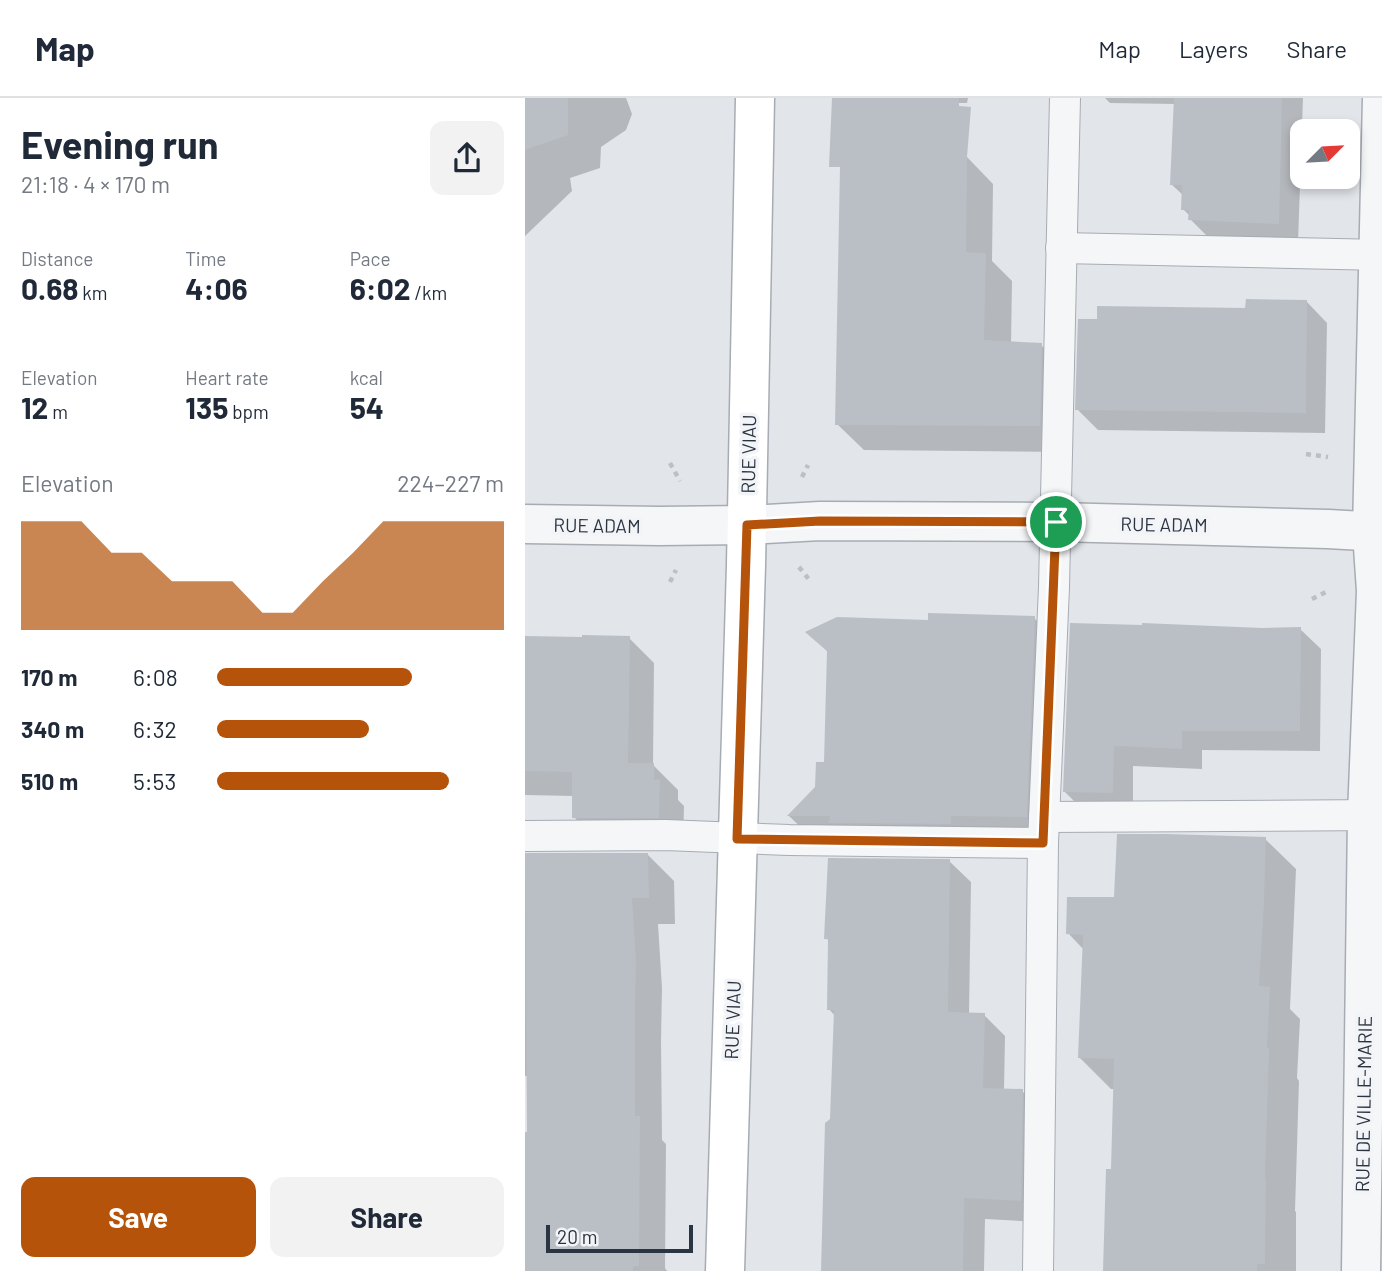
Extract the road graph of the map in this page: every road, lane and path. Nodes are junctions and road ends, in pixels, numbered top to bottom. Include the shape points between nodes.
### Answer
1 (755, 98) edge
2 (1065, 98) edge
3 (1382, 98) edge
4 (1061, 248) junction
5 (1380, 255) edge
6 (1306, 454) dead end
7 (1328, 457) dead end
8 (670, 463) dead end
9 (808, 465) dead end
10 (801, 479) dead end
11 (681, 483) dead end
12 (1056, 522) junction
13 (525, 524) edge
14 (747, 525) junction
15 (1377, 532) edge
16 (798, 566) dead end
17 (811, 582) dead end
18 (1328, 591) dead end
19 (1312, 599) dead end
20 (1375, 815) edge
21 (1044, 830) junction
22 (525, 836) edge
23 (737, 839) junction
24 (725, 1271) edge
25 (1038, 1271) edge
26 (1361, 1271) edge

1 - 14 main road, RUE VIAU
2 - 4 lane
3 - 5 street, RUE DE VILLE-MARIE
4 - 5 lane
4 - 12 lane
5 - 15 street, RUE DE VILLE-MARIE
6 - 7 path
8 - 11 path
9 - 10 path
12 - 14 street, RUE ADAM
12 - 15 street, RUE ADAM
12 - 21 lane
13 - 14 street, RUE ADAM
14 - 23 main road, RUE VIAU
15 - 20 street, RUE DE VILLE-MARIE
16 - 17 path
18 - 19 path
20 - 21 lane
20 - 26 street, RUE DE VILLE-MARIE
21 - 23 lane
21 - 25 lane
22 - 23 lane
23 - 24 main road, RUE VIAU

